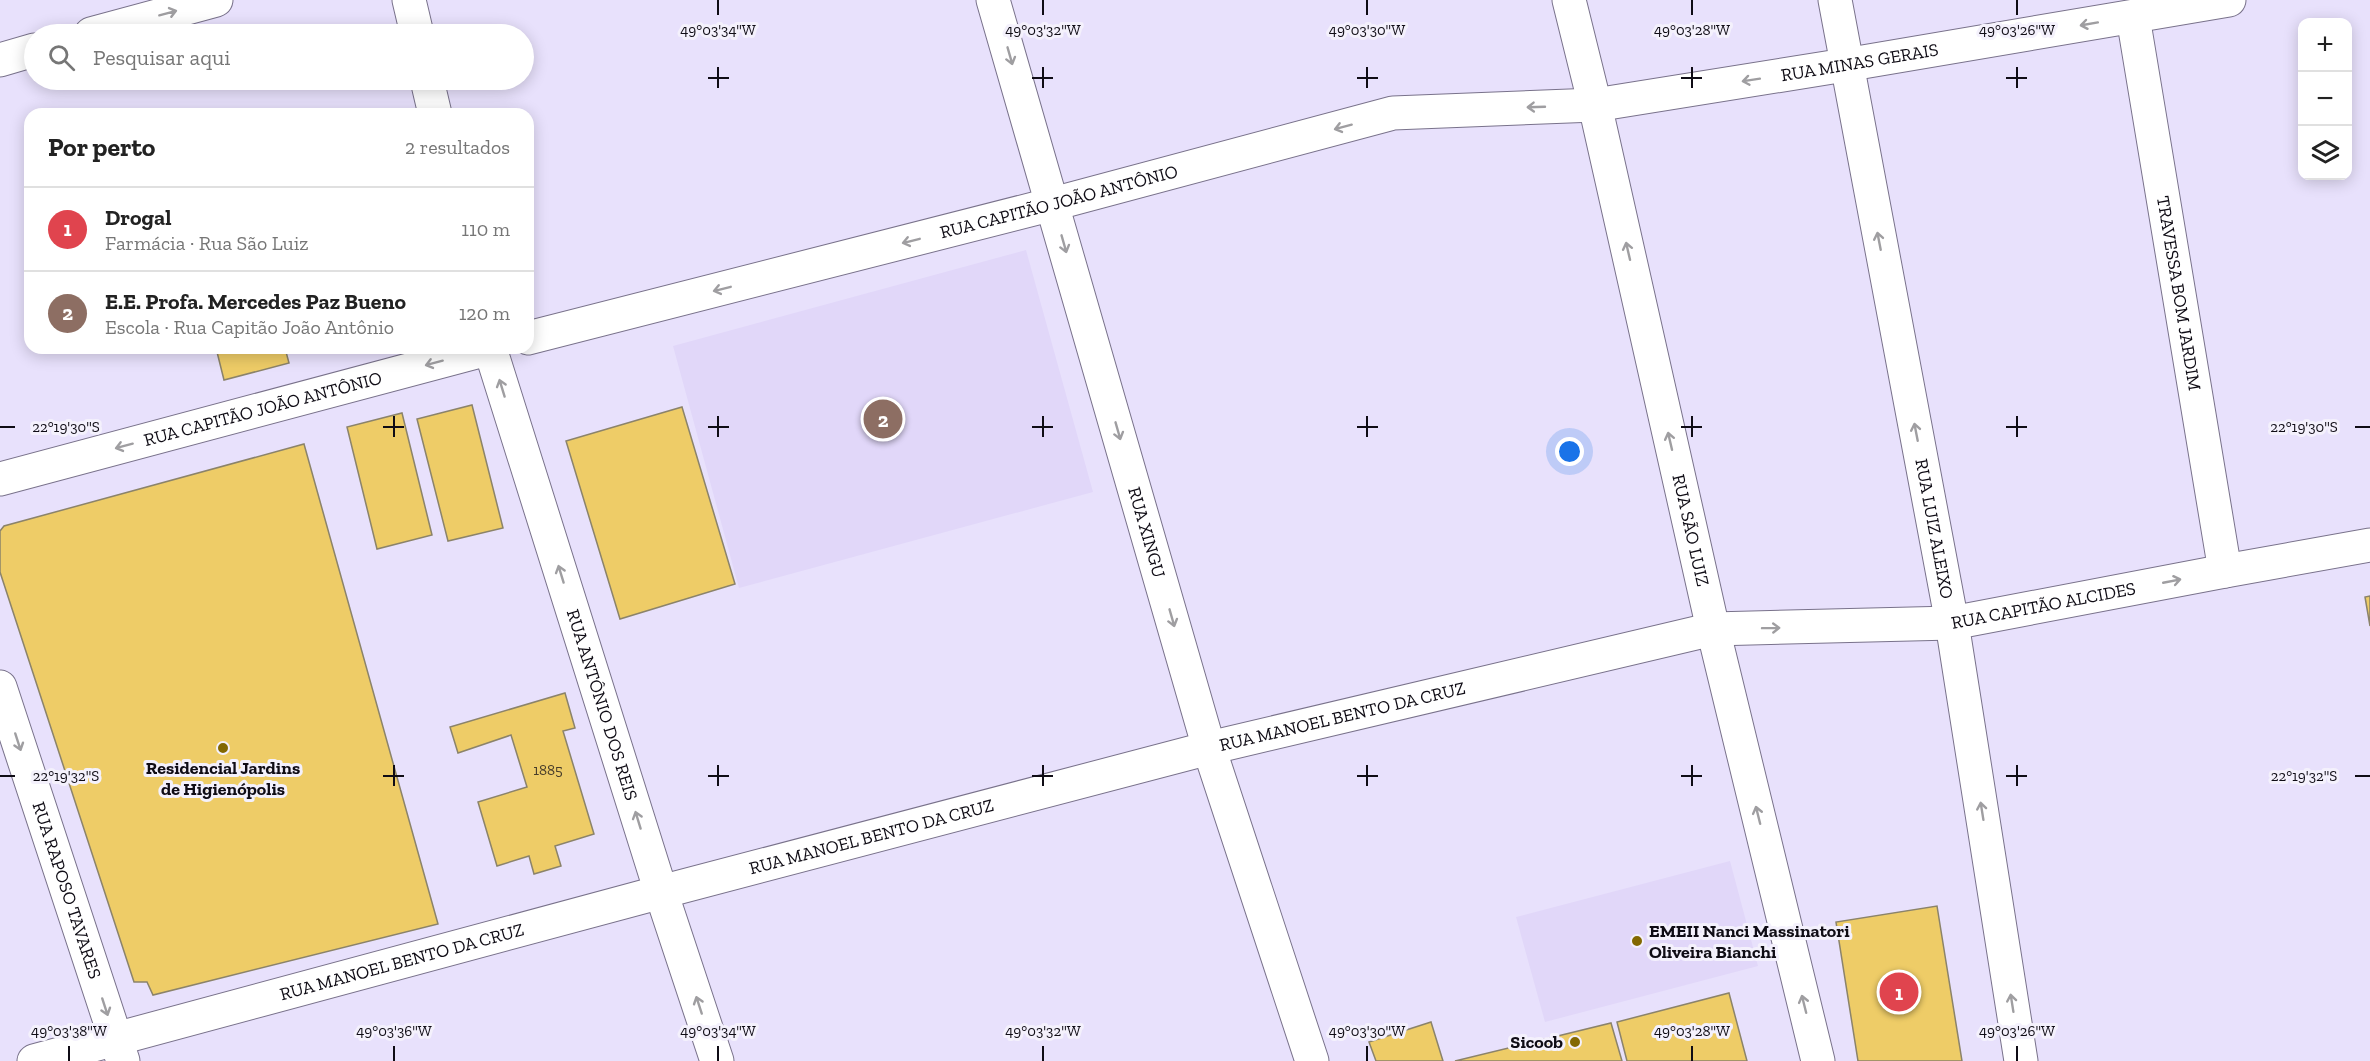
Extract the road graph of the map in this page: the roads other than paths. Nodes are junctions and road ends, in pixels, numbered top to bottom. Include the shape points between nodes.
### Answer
1 (216, 0) edge
2 (409, 0) edge
3 (993, 0) edge
4 (1569, 0) edge
5 (1834, 0) edge
6 (2229, 0) edge
7 (2133, 17) junction
8 (128, 24) edge
9 (415, 24) edge
10 (24, 53) edge
11 (0, 60) edge
12 (1845, 65) junction
13 (429, 90) edge
14 (1595, 105) junction
15 (434, 108) edge
16 (1053, 204) junction
17 (534, 336) edge
18 (468, 354) edge
19 (492, 354) edge
20 (0, 479) edge
21 (2370, 545) edge
22 (2225, 570) junction
23 (1952, 623) junction
24 (1713, 629) junction
25 (0, 687) edge
26 (1209, 748) junction
27 (661, 892) junction
28 (119, 1050) edge
29 (34, 1061) edge
30 (717, 1061) edge
31 (1312, 1061) edge
32 (1818, 1061) edge
33 (2021, 1061) edge

8 -> 1 street
2 - 9 street
3 -> 16 street, RUA XINGU
4 - 14 street, RUA SÃO LUIZ
5 - 12 street, RUA LUIZ ALEIXO
6 - 7 street, RUA MINAS GERAIS
7 -> 12 street, RUA MINAS GERAIS
7 - 22 street, TRAVESSA BOM JARDIM
10 - 11 street
12 -> 14 street, RUA MINAS GERAIS
23 -> 12 street, RUA LUIZ ALEIXO
13 - 15 street
14 -> 16 street, RUA CAPITÃO JOÃO ANTÔNIO via 1393,113
24 -> 14 street, RUA SÃO LUIZ
16 -> 17 street, RUA CAPITÃO JOÃO ANTÔNIO
16 -> 26 street, RUA XINGU
18 -> 20 street, RUA CAPITÃO JOÃO ANTÔNIO
27 -> 19 street, RUA ANTÔNIO DOS REIS
21 - 22 street, RUA CAPITÃO ALCIDES
23 -> 22 street, RUA CAPITÃO ALCIDES
24 -> 23 street, RUA CAPITÃO ALCIDES
33 -> 23 street, RUA LUIZ ALEIXO
24 - 26 street, RUA MANOEL BENTO DA CRUZ
32 -> 24 street, RUA SÃO LUIZ
25 -> 28 street, RUA RAPOSO TAVARES
26 - 27 street, RUA MANOEL BENTO DA CRUZ
26 - 31 street, RUA XINGU
27 - 28 street, RUA MANOEL BENTO DA CRUZ
30 -> 27 street, RUA ANTÔNIO DOS REIS
28 - 29 street, RUA MANOEL BENTO DA CRUZ

